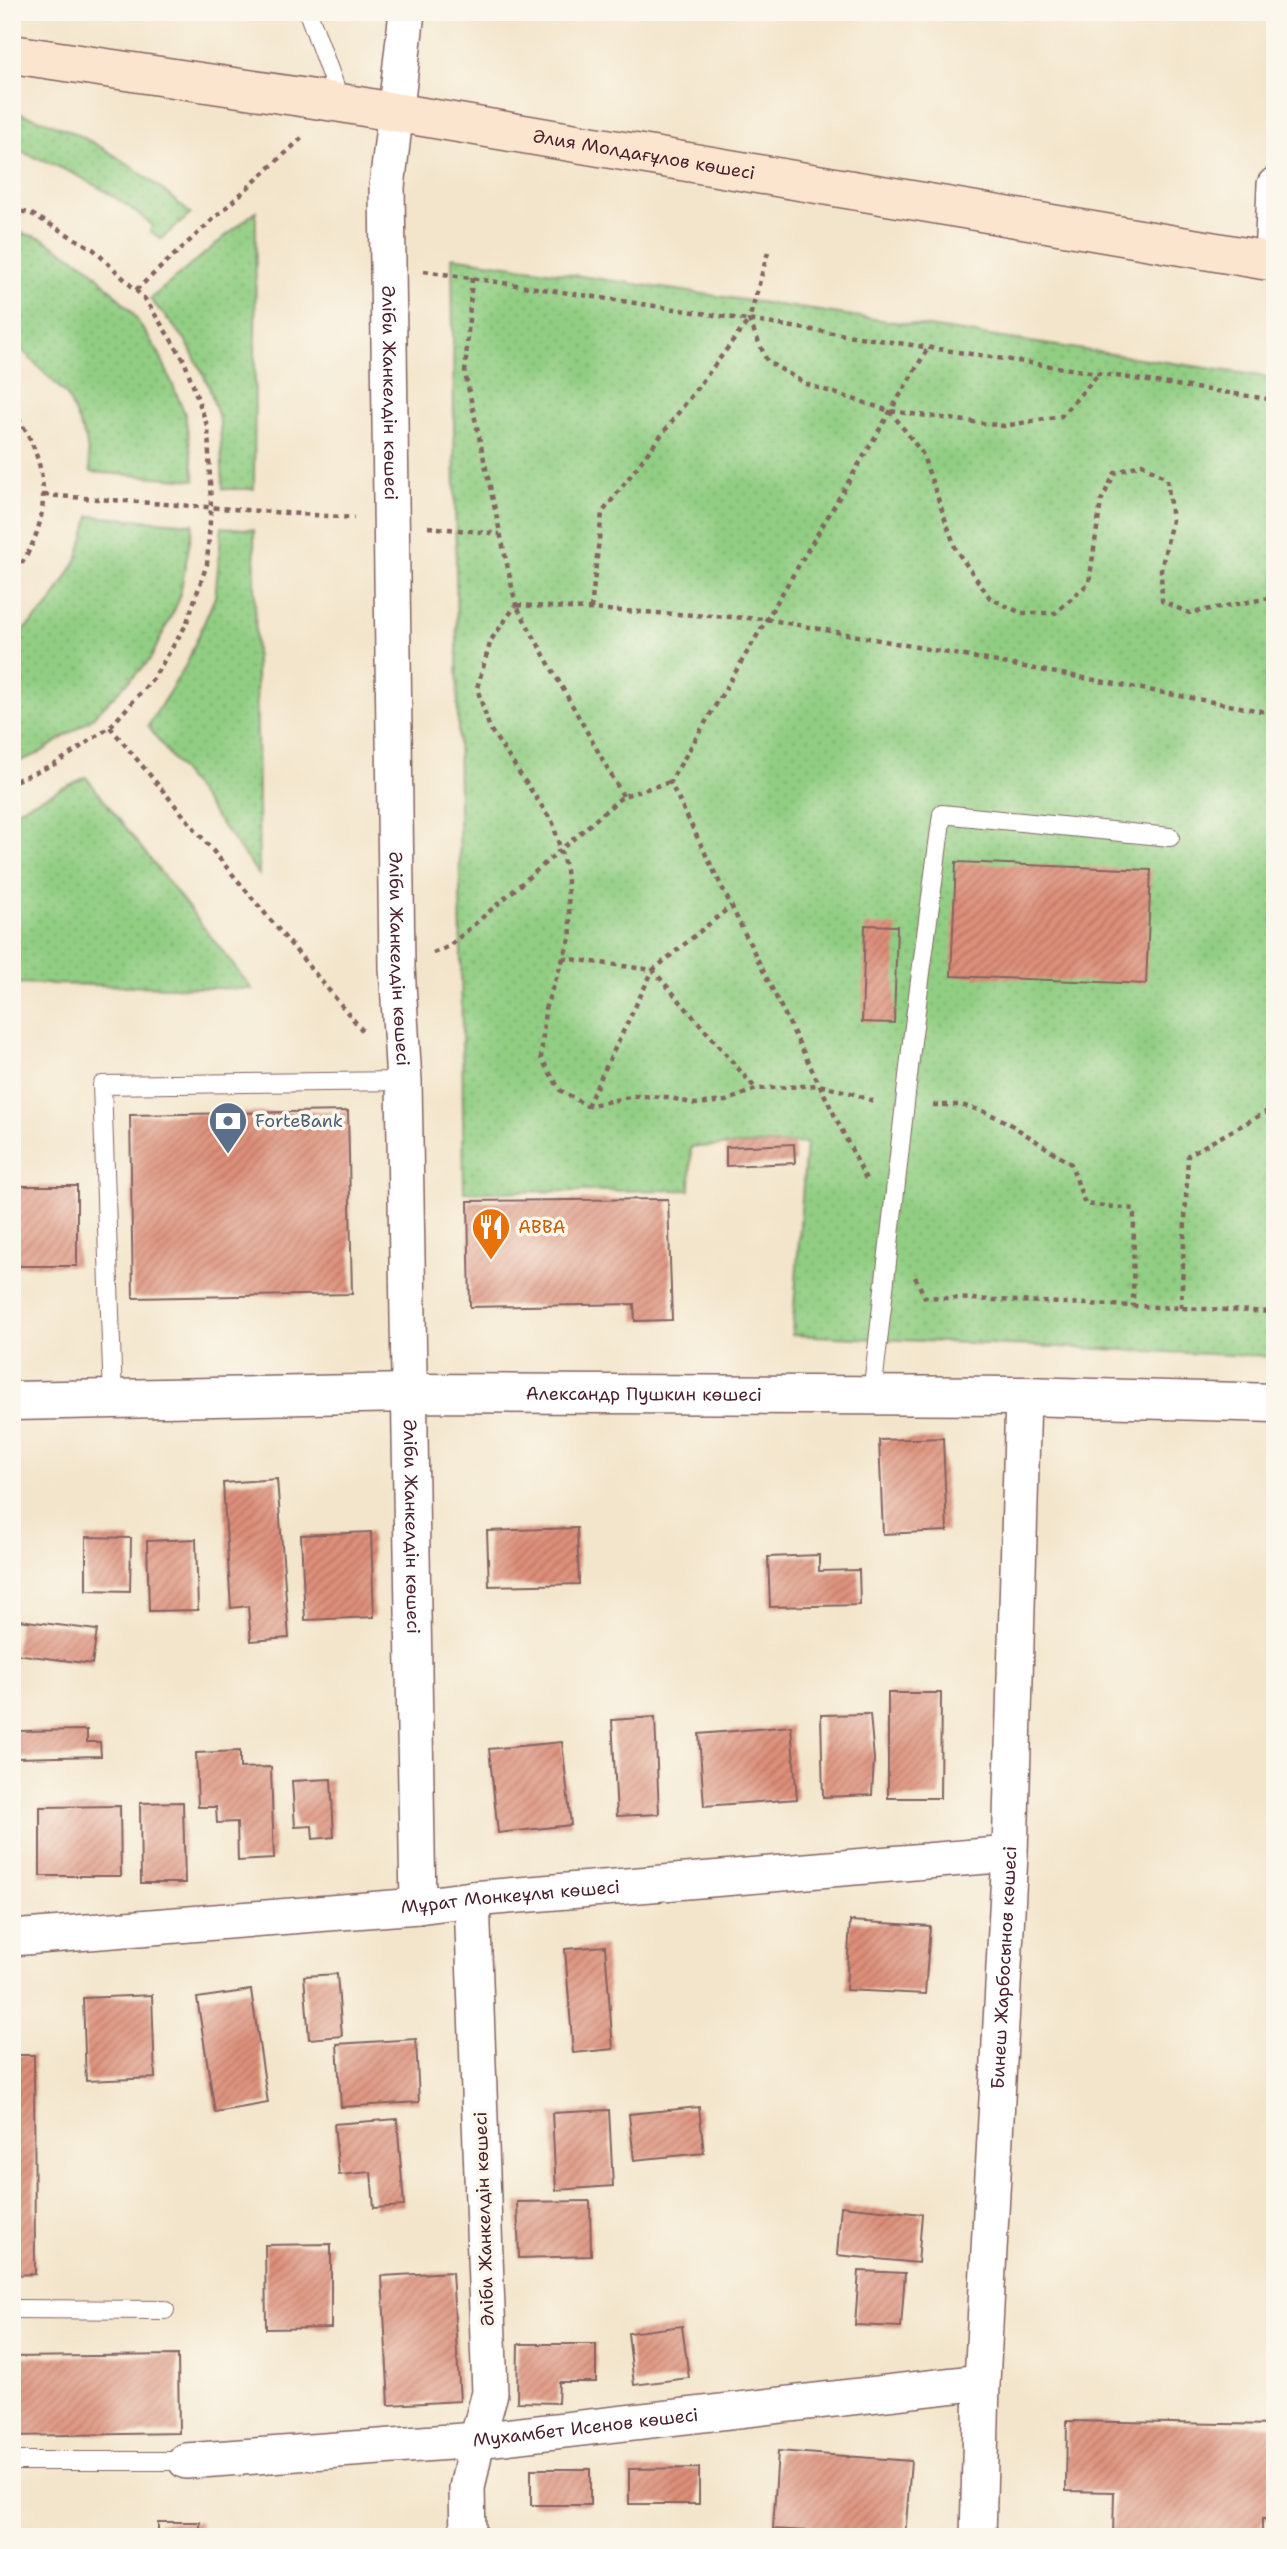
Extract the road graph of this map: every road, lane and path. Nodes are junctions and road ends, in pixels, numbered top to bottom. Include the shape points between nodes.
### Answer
1 (308, 12) edge
2 (407, 12) edge
3 (12, 54) edge
4 (341, 103) junction
5 (395, 113) junction
6 (1275, 185) edge
7 (12, 210) edge
8 (768, 252) dead end
9 (1273, 262) edge
10 (388, 265) junction
11 (472, 278) junction
12 (136, 290) junction
13 (749, 320) junction
14 (928, 348) junction
15 (1099, 374) junction
16 (1275, 400) edge
17 (12, 410) edge
18 (890, 411) junction
19 (44, 495) junction
20 (211, 507) junction
21 (312, 514) dead end
22 (12, 577) edge
23 (1275, 597) edge
24 (516, 605) junction
25 (591, 609) junction
26 (766, 619) junction
27 (1275, 671) edge
28 (1272, 713) junction
29 (110, 727) junction
30 (12, 782) edge
31 (670, 782) junction
32 (622, 796) junction
33 (1170, 837) dead end
34 (561, 849) junction
35 (731, 906) junction
36 (563, 958) junction
37 (1275, 961) edge
38 (397, 968) junction
39 (1275, 968) edge
40 (653, 970) junction
41 (404, 1081) junction
42 (819, 1085) junction
43 (756, 1089) junction
44 (905, 1105) junction
45 (587, 1106) junction
46 (1275, 1107) edge
47 (891, 1229) junction
48 (1133, 1306) junction
49 (1181, 1308) junction
50 (1275, 1312) edge
51 (409, 1393) junction
52 (872, 1395) junction
53 (1023, 1396) junction
54 (113, 1399) junction
55 (12, 1401) edge
56 (1275, 1403) edge
57 (1010, 1854) junction
58 (472, 1899) junction
59 (418, 1906) junction
60 (12, 1938) edge
61 (12, 2309) edge
62 (165, 2310) dead end
63 (982, 2382) junction
64 (477, 2440) junction
65 (187, 2460) joint
66 (12, 2461) edge
67 (468, 2537) edge
68 (978, 2537) edge

1 - 4 lane
2 - 5 street, Әліби Жанкелдін көшесі
3 - 4 main road, Әлия Молдағұлов көшесі
4 - 5 main road, Әлия Молдағұлов көшесі
4 - 12 path
5 - 9 main road, Әлия Молдағұлов көшесі
5 - 10 street, Әліби Жанкелдін көшесі via 387,187
6 - 9 street
7 - 12 path via 30,213 93,249
8 - 13 path
10 - 11 path
10 - 38 street, Әліби Жанкелдін көшесі
11 - 13 path
11 - 24 path via 466,373
12 - 20 path via 184,360 208,428
13 - 14 path
13 - 18 path via 767,361 806,384
13 - 25 path via 602,513
14 - 15 path
14 - 18 path
15 - 16 path
15 - 18 path via 1061,416 1004,426
17 - 19 path via 37,453
18 - 23 path via 922,453 956,550 990,598 1021,613 1055,613 1090,583 1101,501 1115,473 1142,464 1167,479 1172,520 1161,570 1162,601 1189,613
18 - 26 path
19 - 20 path
19 - 22 path via 39,529 26,560
20 - 21 path
20 - 29 path via 207,564 186,625 153,680
24 - 25 path
24 - 32 path
24 - 34 path via 491,640 477,688 490,729 553,823
25 - 26 path
26 - 28 path
26 - 31 path
27 - 28 path
28 - 37 path via 1269,764
29 - 30 path via 57,763
29 - 41 path
31 - 32 path
31 - 35 path
32 - 34 path
33 - 44 lane via 942,814
34 - 36 path via 571,936
34 - 38 path via 448,947
35 - 40 path
35 - 42 path
36 - 40 path
36 - 45 path via 545,1009 541,1058 560,1090
37 - 39 path
38 - 41 street, Әліби Жанкелдін көшесі
40 - 43 path
40 - 45 path
41 - 51 street, Әліби Жанкелдін көшесі
41 - 54 lane via 102,1085
42 - 43 path
42 - 44 path via 873,1102
42 - 47 path
43 - 45 path via 726,1101 695,1104 634,1096
44 - 47 lane
44 - 48 path via 961,1105 995,1116 1071,1164 1085,1205 1134,1209
46 - 49 path via 1188,1156
47 - 48 path via 925,1297
47 - 52 lane
48 - 49 path
49 - 50 path
51 - 52 street, Александр Пушкин көшесі
51 - 54 street, Александр Пушкин көшесі
51 - 59 street, Әліби Жанкелдін көшесі
52 - 53 street, Александр Пушкин көшесі
53 - 56 street, Александр Пушкин көшесі
53 - 57 street, Бинеш Жарбосынов көшесі
54 - 55 street, Александр Пушкин көшесі
57 - 58 street, Мұрат Монкеұлы көшесі
57 - 63 street, Бинеш Жарбосынов көшесі
58 - 59 street, Мұрат Монкеұлы көшесі
58 - 64 street, Әліби Жанкелдін көшесі via 490,2393
59 - 60 street, Мұрат Монкеұлы көшесі
61 - 62 lane
63 - 64 street, Мухамбет Исенов көшесі
63 - 68 street, Бинеш Жарбосынов көшесі
64 - 65 street, Мухамбет Исенов көшесі
64 - 67 street, Әліби Жанкелдін көшесі via 467,2488
65 - 66 lane

